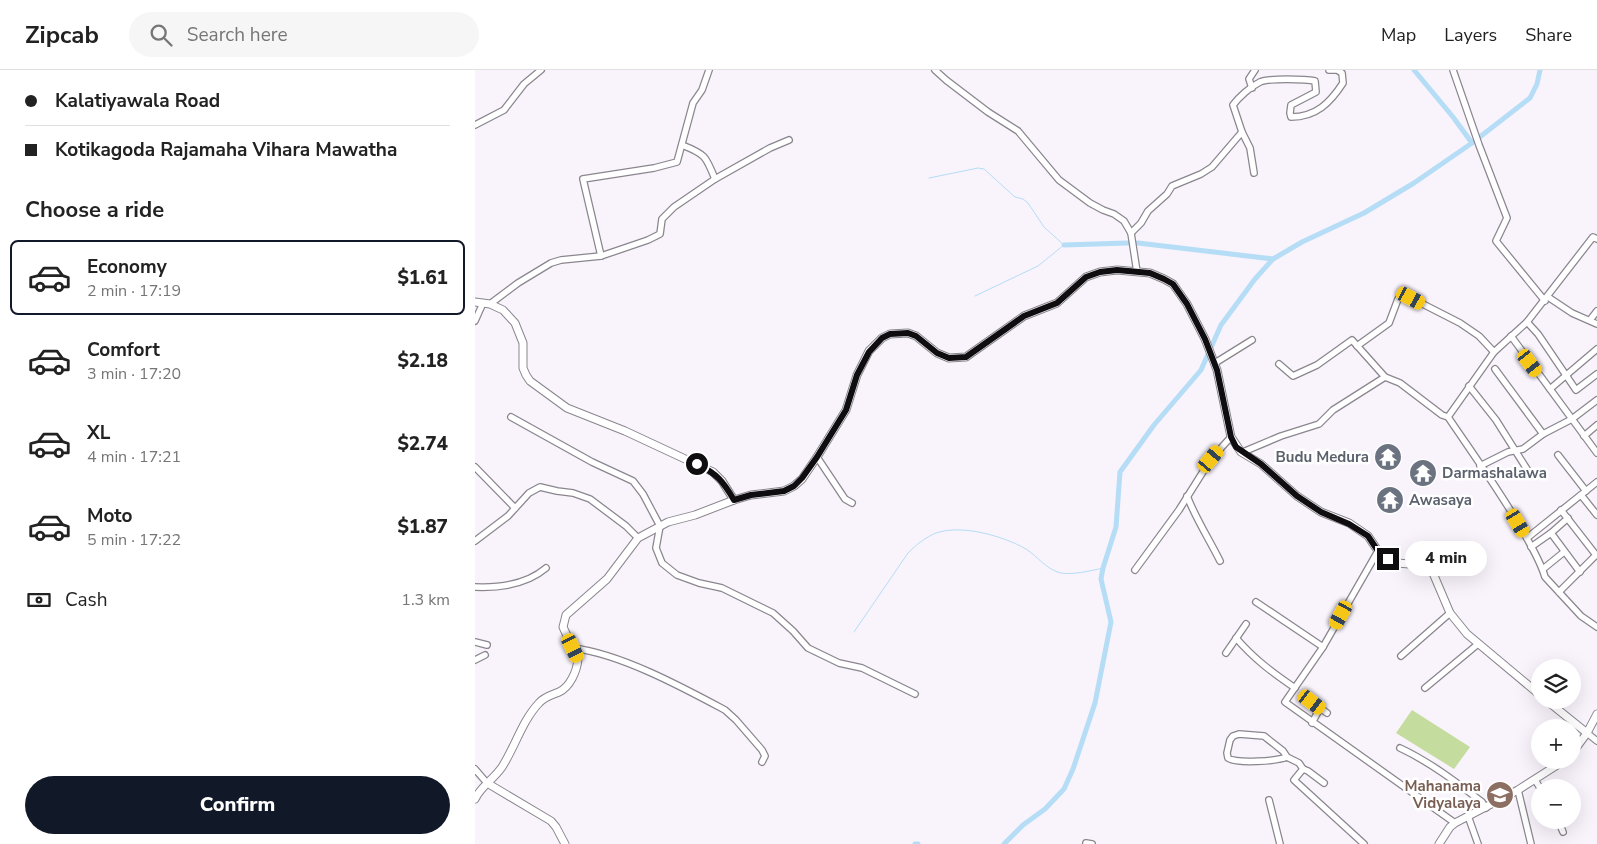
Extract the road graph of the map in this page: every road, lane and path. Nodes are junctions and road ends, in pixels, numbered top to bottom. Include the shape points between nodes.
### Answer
1 (541, 70) edge
2 (709, 70) edge
3 (935, 70) edge
4 (1255, 70) edge
5 (1329, 70) edge
6 (1453, 70) edge
7 (1252, 88) junction
8 (475, 125) edge
9 (1242, 132) junction
10 (789, 140) dead end
11 (682, 145) junction
12 (1254, 173) dead end
13 (715, 179) junction
14 (1131, 233) junction
15 (1596, 236) edge
16 (601, 256) junction
17 (1137, 272) junction
18 (1546, 299) junction
19 (475, 302) edge
20 (487, 303) junction
21 (1597, 311) edge
22 (1589, 320) junction
23 (475, 321) edge
24 (1527, 322) junction
25 (1597, 324) edge
26 (1511, 336) junction
27 (1252, 340) dead end
28 (1357, 346) junction
29 (1597, 349) edge
30 (1493, 352) junction
31 (1215, 363) junction
32 (1279, 364) dead end
33 (1495, 369) dead end
34 (1597, 374) edge
35 (1566, 376) junction
36 (1385, 377) junction
37 (1469, 386) junction
38 (1550, 389) junction
39 (1597, 400) edge
40 (511, 417) dead end
41 (1448, 418) junction
42 (1572, 419) junction
43 (1597, 425) edge
44 (1543, 434) junction
45 (1584, 436) junction
46 (1231, 437) junction
47 (1515, 449) junction
48 (1243, 452) junction
49 (1597, 453) edge
50 (1558, 455) dead end
51 (817, 457) junction
52 (475, 466) edge
53 (1481, 466) junction
54 (1530, 474) dead end
55 (1597, 482) edge
56 (1583, 493) junction
57 (1187, 496) junction
58 (734, 500) junction
59 (852, 503) dead end
60 (515, 508) junction
61 (1561, 510) junction
62 (1597, 515) edge
63 (1567, 518) junction
64 (660, 526) junction
65 (1551, 533) junction
66 (638, 538) junction
67 (1527, 538) junction
68 (475, 541) edge
69 (1531, 547) junction
70 (1378, 551) junction
71 (1564, 552) junction
72 (1220, 561) dead end
73 (546, 568) dead end
74 (1543, 569) junction
75 (1135, 570) dead end
76 (1580, 572) junction
77 (475, 588) edge
78 (1559, 592) junction
79 (1256, 602) dead end
80 (1450, 613) junction
81 (1246, 624) dead end
82 (1597, 627) edge
83 (1236, 638) junction
84 (475, 642) edge
85 (1478, 644) junction
86 (487, 645) dead end
87 (1323, 647) junction
88 (573, 648) junction
89 (1226, 653) dead end
90 (485, 655) dead end
91 (1401, 656) dead end
92 (475, 660) edge
93 (1295, 688) junction
94 (1425, 688) dead end
95 (1531, 688) edge
96 (915, 694) dead end
97 (1312, 702) dead end
98 (1320, 708) junction
99 (1557, 709) edge
100 (1327, 713) dead end
101 (1597, 714) edge
102 (1312, 723) junction
103 (1587, 733) junction
104 (1581, 741) edge
105 (1597, 741) edge
106 (1400, 748) dead end
107 (1287, 756) junction
108 (763, 762) dead end
109 (475, 769) edge
110 (1303, 769) junction
111 (1552, 769) edge
112 (1536, 779) edge
113 (487, 782) junction
114 (1531, 782) edge
115 (1324, 783) dead end
116 (1518, 790) junction
117 (475, 800) edge
118 (1269, 800) dead end
119 (1486, 808) junction
120 (1468, 816) junction
121 (1455, 823) junction
122 (1562, 829) edge
123 (1563, 832) dead end
124 (565, 844) edge
125 (1280, 844) edge
126 (1364, 844) edge
127 (1439, 844) edge
128 (1478, 844) edge
129 (1531, 844) edge

1 - 8 street via 524,84 504,110
2 - 11 street via 693,103
3 - 14 street via 1017,131 1059,180 1090,204 1124,221
4 - 7 street via 1249,79
5 - 7 street via 1342,73 1343,83 1333,99 1318,112 1302,117 1291,117 1291,105 1316,92 1315,81 1261,82
6 - 18 street via 1507,218 1496,240
7 - 9 street via 1233,105
9 - 12 street via 1250,148
9 - 14 street via 1212,167 1172,186
10 - 13 street
11 - 13 street via 696,150 707,160
11 - 16 street via 677,162 583,179
13 - 16 street via 662,219 660,234
14 - 17 street
15 - 18 street
16 - 20 street via 551,263
17 - 31 street via 1150,273 1173,284 1187,304
17 - 51 street via 1117,270 1086,277 1057,303 1024,316 966,357 949,358 908,333 882,338 869,352 857,375 846,410
18 - 22 street
18 - 24 street
19 - 20 street
20 - 23 street
20 - 58 street via 503,310 515,323 523,343 523,368 530,381 567,408 713,472 723,481
21 - 22 street
22 - 25 street
24 - 26 street
24 - 35 street
26 - 30 street
26 - 38 street
27 - 31 street
28 - 30 street via 1389,323 1398,299 1404,297 1460,323 1479,336
28 - 32 street via 1352,340 1317,366 1293,376
28 - 36 street
29 - 35 street
30 - 37 street
31 - 46 street
33 - 44 street
34 - 35 street via 1576,390
35 - 38 street
36 - 41 street via 1400,383
36 - 48 street via 1333,410 1319,424
37 - 41 street
37 - 47 street
38 - 42 street
39 - 42 street
40 - 64 street via 633,481
41 - 53 street
42 - 44 street
42 - 45 street
43 - 45 street
44 - 47 street via 1523,449
45 - 49 street
46 - 48 street
46 - 57 street via 1211,459
47 - 53 street
47 - 54 street
48 - 70 street via 1297,496 1368,536
50 - 56 street
51 - 58 street via 794,486 784,491
51 - 59 street via 845,499
52 - 60 street
53 - 67 street
55 - 56 street
56 - 61 street
56 - 62 street
57 - 72 street
57 - 75 street
58 - 64 street
60 - 66 street via 540,487 573,492 590,499
60 - 68 street
61 - 63 street
61 - 67 street
63 - 65 street
63 - 76 street via 1596,555
64 - 66 street
64 - 96 street via 656,548 663,563 677,575 739,596 773,613 808,648 839,663 862,668
65 - 69 street
65 - 71 street
66 - 88 street via 607,579 566,615 563,627
67 - 69 street
69 - 74 street
70 - 80 street via 1398,564 1430,566
70 - 87 street
71 - 74 street
71 - 76 street
73 - 77 street via 515,585
74 - 78 street via 1545,577
76 - 78 street
78 - 82 street via 1581,616
79 - 87 street
80 - 85 street
80 - 91 street
81 - 83 street
83 - 89 street
83 - 93 street via 1265,668
84 - 86 street
85 - 94 street
85 - 95 street
87 - 93 street
88 - 108 street via 633,666 725,710 762,750
88 - 113 street via 579,660 572,679 562,691 539,702 503,765
90 - 92 street
93 - 102 street via 1285,702
97 - 98 street
98 - 100 street
98 - 102 street
99 - 103 street
101 - 103 street
102 - 121 street
103 - 104 street
103 - 105 street
106 - 119 street via 1437,768
107 - 107 street via 1264,736 1239,734 1230,740 1227,753 1232,760 1256,761
107 - 110 street
109 - 113 street
110 - 115 street
110 - 126 street via 1294,780
111 - 112 street
113 - 117 street
113 - 124 street via 551,822
114 - 116 street
116 - 119 street
116 - 129 street
118 - 125 street
119 - 120 street
120 - 121 street
120 - 128 street
121 - 127 street
122 - 123 street

